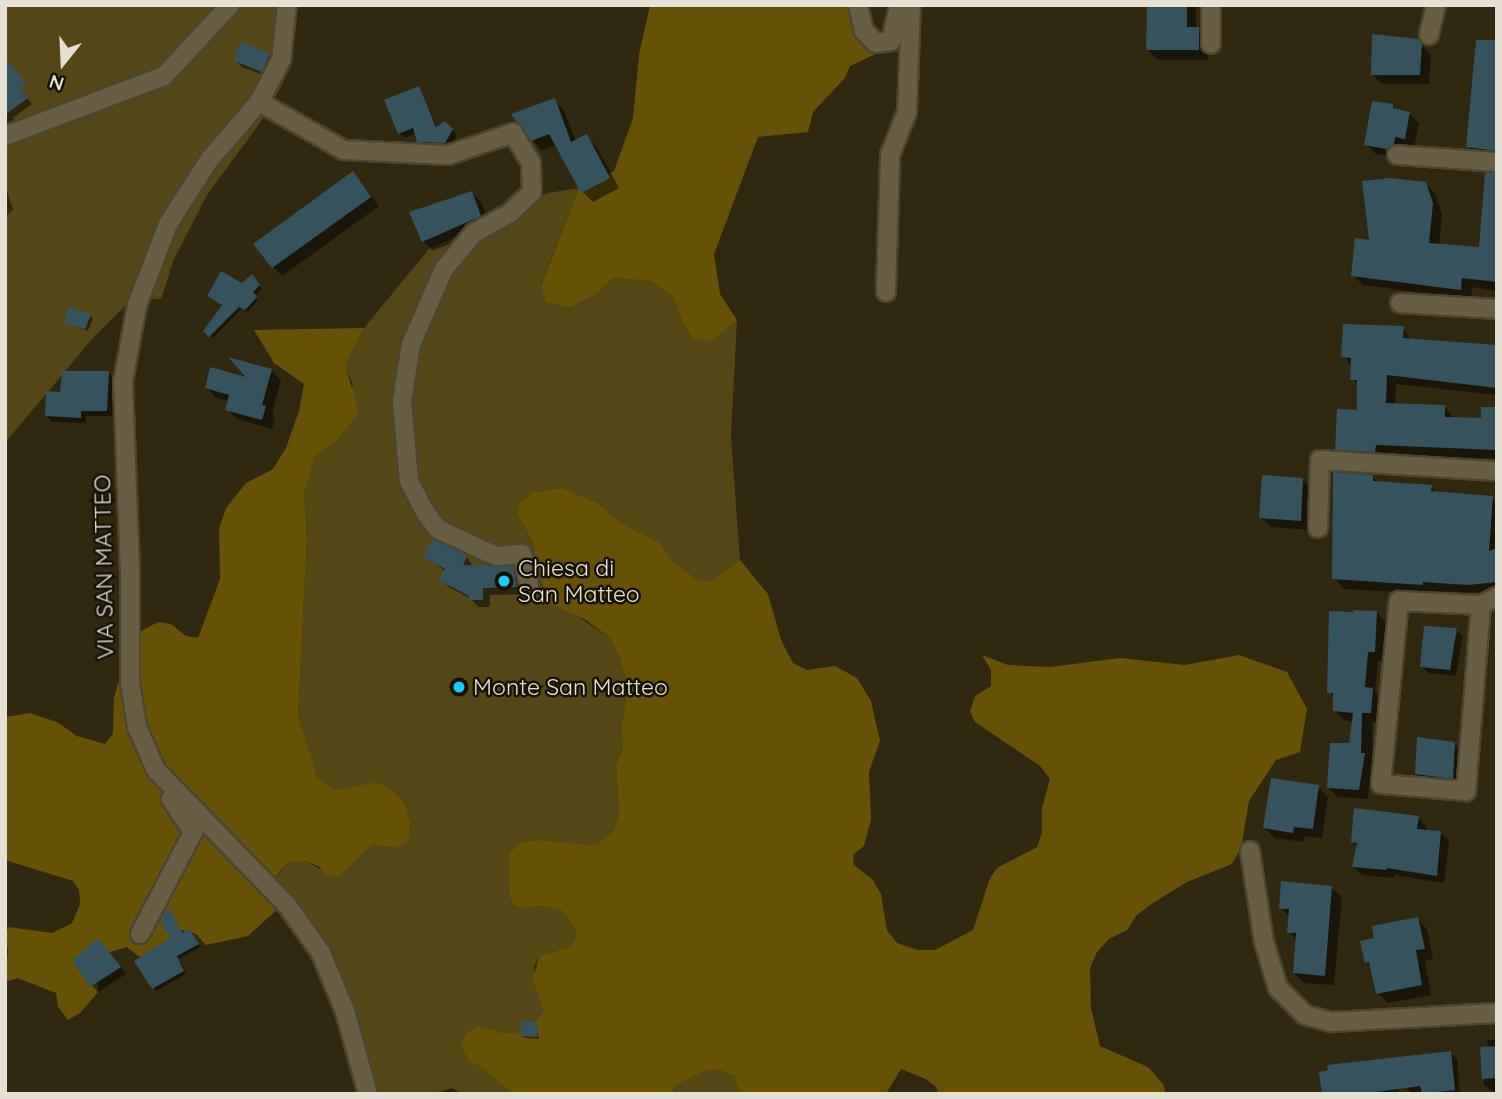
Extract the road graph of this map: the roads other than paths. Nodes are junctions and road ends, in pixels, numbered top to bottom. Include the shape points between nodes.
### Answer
1 (230, 5) edge
2 (287, 5) edge
3 (858, 5) edge
4 (900, 5) edge
5 (911, 5) edge
6 (1211, 5) edge
7 (1436, 5) edge
8 (1429, 35) dead end
9 (1211, 44) dead end
10 (259, 102) junction
11 (5, 136) edge
12 (1397, 155) dead end
13 (1497, 162) edge
14 (886, 292) dead end
15 (1400, 303) dead end
16 (1497, 309) edge
17 (1497, 471) edge
18 (1318, 528) dead end
19 (529, 584) dead end
20 (1489, 601) edge
21 (156, 770) junction
22 (1250, 851) dead end
23 (140, 934) dead end
24 (1497, 1013) edge
25 (368, 1094) edge

1 - 11 street via 164,76
2 - 10 street, VIA SAN MATTEO via 281,60
3 - 4 street via 864,31 875,43 891,41
5 - 14 street via 907,112 890,155
6 - 9 street
7 - 8 street
10 - 19 street via 344,150 448,155 513,133 531,163 532,192 510,213 474,233 444,269 411,344 402,401 409,481 425,512 438,529 485,551 497,556 522,554
10 - 21 street, VIA SAN MATTEO via 209,160 167,224 137,306 123,382 130,682 137,727
12 - 13 street
15 - 16 street
17 - 18 street via 1320,460
20 - 20 street via 1399,601 1381,784 1466,791
21 - 23 street via 193,832
21 - 25 street, VIA SAN MATTEO via 287,905 321,953 345,1011
22 - 24 street via 1264,942 1278,988 1305,1015 1332,1021

